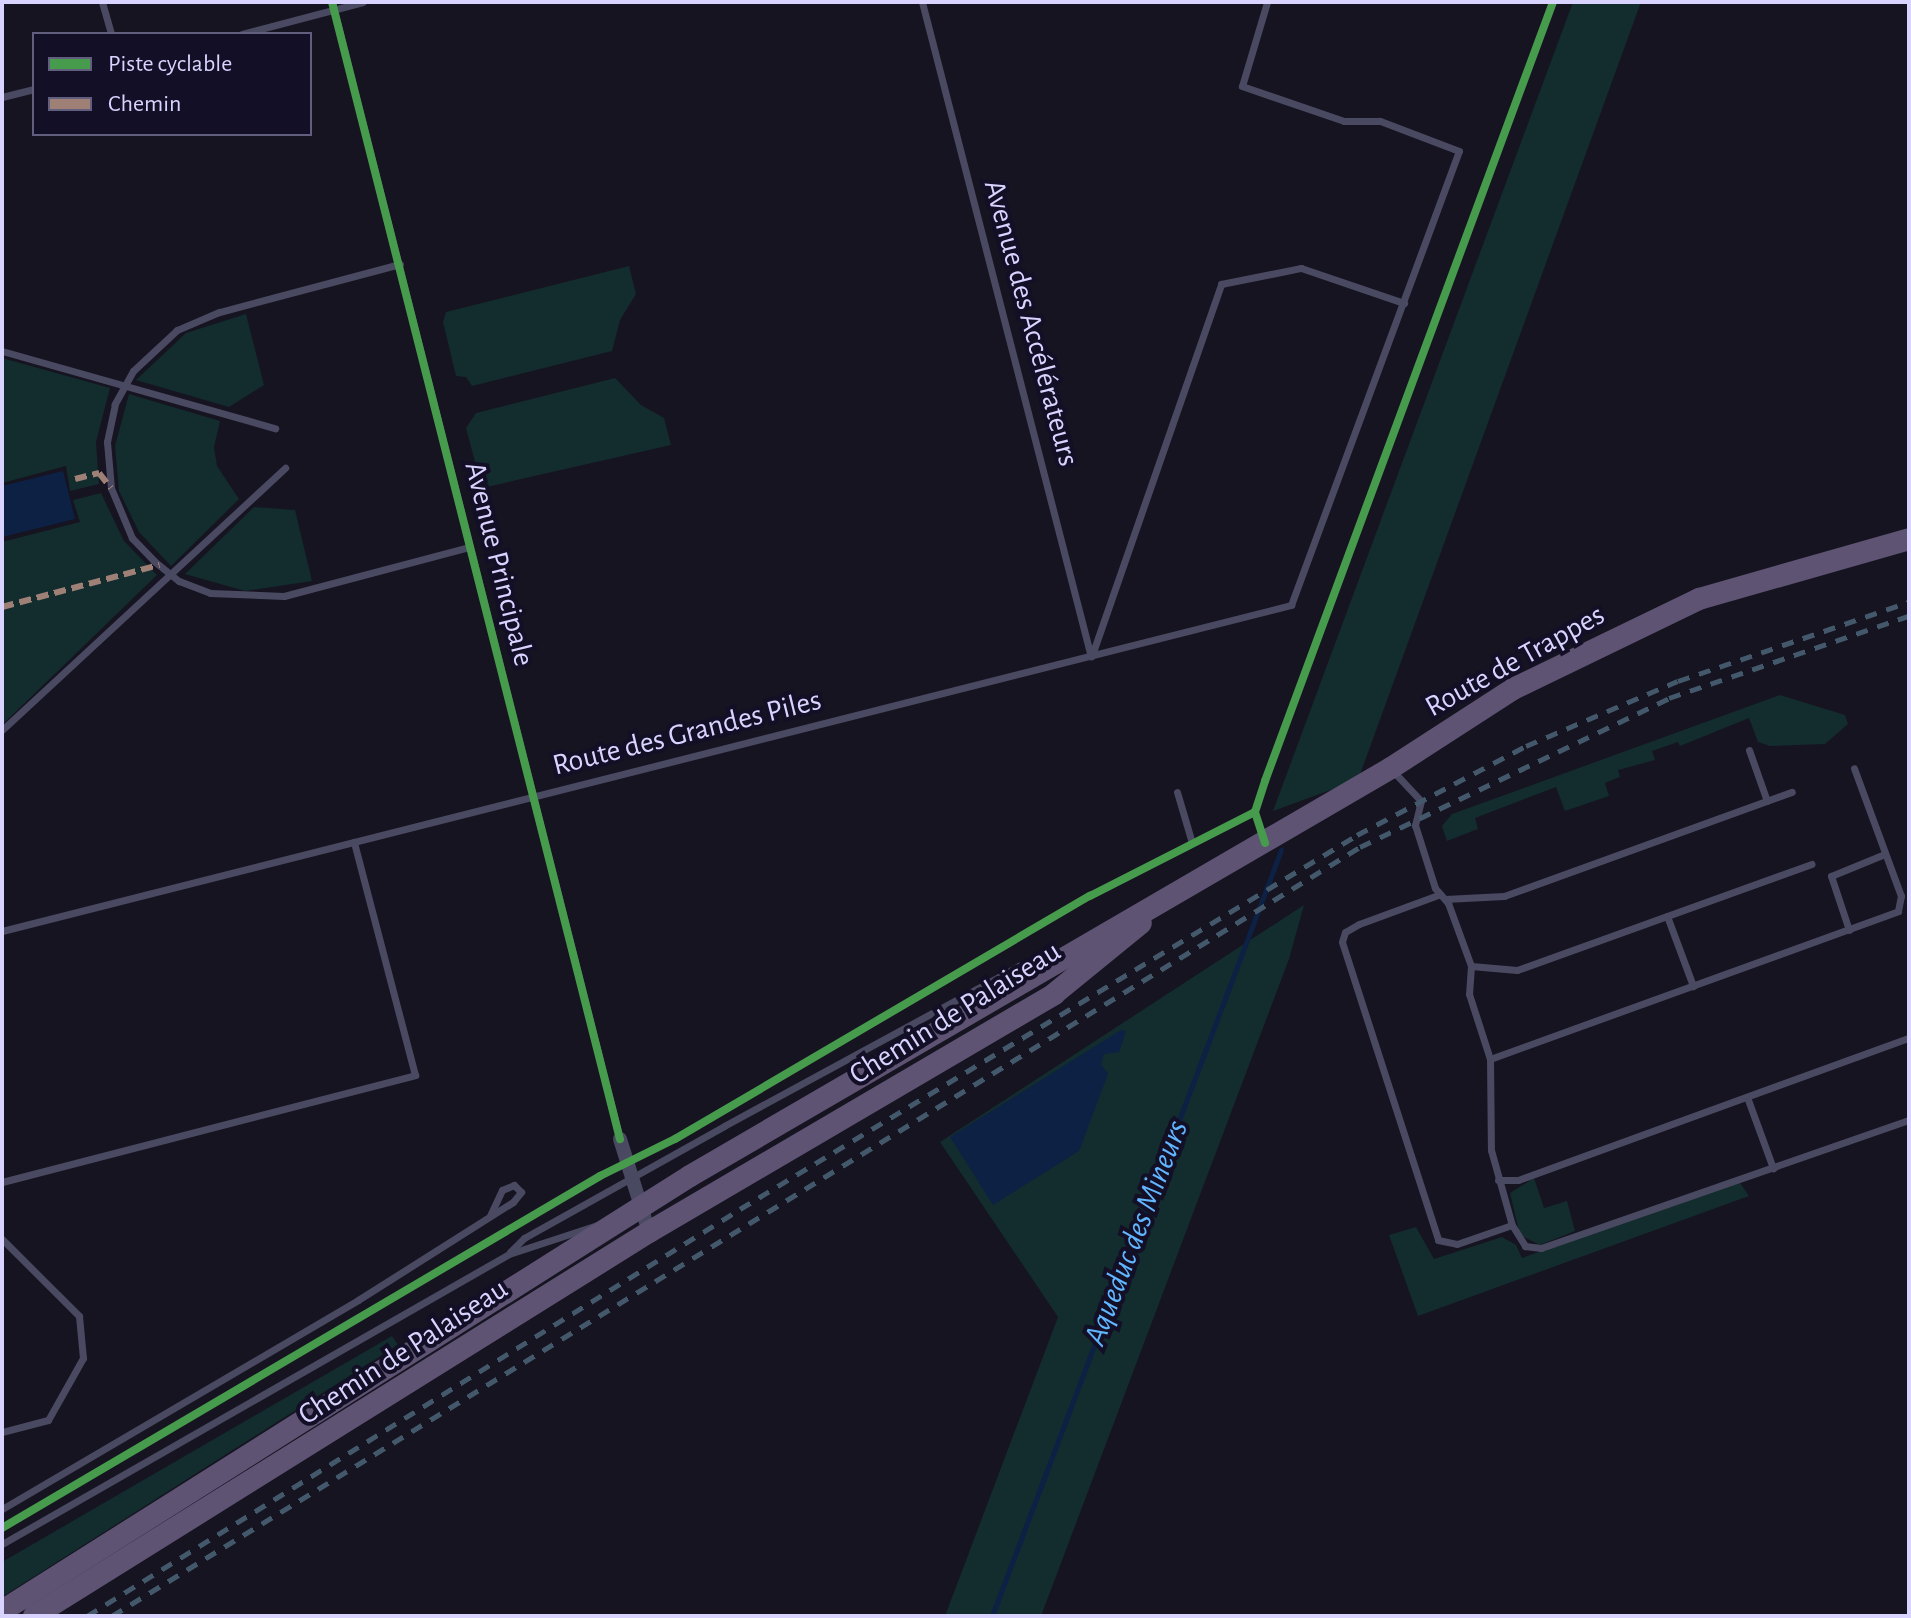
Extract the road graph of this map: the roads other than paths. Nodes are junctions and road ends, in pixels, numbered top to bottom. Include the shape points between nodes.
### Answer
1 (102, 2) edge
2 (363, 2) edge
3 (922, 2) edge
4 (1267, 2) edge
5 (333, 6) edge
6 (110, 32) edge
7 (248, 32) edge
8 (32, 90) edge
9 (2, 97) edge
10 (400, 264) junction
11 (1404, 303) junction
12 (2, 351) edge
13 (123, 386) junction
14 (275, 428) dead end
15 (285, 468) dead end
16 (1909, 539) edge
17 (470, 547) junction
18 (171, 575) junction
19 (1091, 657) junction
20 (2, 730) edge
21 (1749, 750) dead end
22 (1391, 768) junction
23 (1854, 768) dead end
24 (1177, 792) dead end
25 (1792, 792) dead end
26 (532, 796) junction
27 (1767, 801) junction
28 (354, 842) junction
29 (1192, 843) dead end
30 (1885, 854) junction
31 (1812, 864) dead end
32 (1177, 894) junction
33 (1441, 897) junction
34 (1667, 916) junction
35 (1849, 930) junction
36 (2, 931) edge
37 (1068, 953) junction
38 (1471, 966) junction
39 (1693, 986) junction
40 (1909, 1038) edge
41 (1490, 1059) junction
42 (1747, 1097) junction
43 (1909, 1120) edge
44 (620, 1139) joint
45 (1773, 1168) junction
46 (630, 1180) junction
47 (1498, 1180) junction
48 (2, 1182) edge
49 (490, 1216) junction
50 (641, 1224) junction
51 (1512, 1225) junction
52 (618, 1228) junction
53 (2, 1239) edge
54 (509, 1254) junction
55 (2, 1432) edge
56 (2, 1509) edge
57 (2, 1544) edge
58 (2, 1611) edge
59 (34, 1616) edge

1 - 6 lane
2 - 5 lane
3 - 19 lane, Avenue des Accélérateurs
4 - 11 lane via 1242,86 1344,121 1380,121 1459,151
5 - 7 lane
5 - 10 lane, Avenue Principale
8 - 9 lane
10 - 13 lane via 190,322 145,356
10 - 17 lane, Avenue Principale
11 - 19 lane, Route des Grandes Piles via 1291,605
11 - 19 lane via 1301,268 1221,284
12 - 13 lane
13 - 14 lane
13 - 18 lane via 107,442 111,488 132,538
15 - 18 lane
16 - 22 main road, Route de Trappes via 1699,599 1513,689
17 - 18 lane via 258,599 210,593
17 - 26 lane, Avenue Principale
18 - 20 lane
19 - 26 lane, Route des Grandes Piles
21 - 27 lane
22 - 32 main road, Route de Trappes
22 - 33 lane via 1421,801 1415,825
23 - 30 lane
24 - 29 lane
25 - 27 lane
26 - 28 lane, Route des Grandes Piles
26 - 44 lane, Avenue Principale
27 - 33 lane via 1504,896 1471,902
28 - 36 lane, Route des Grandes Piles
28 - 48 lane via 415,1075
30 - 35 lane via 1901,903 1887,916
30 - 35 lane via 1831,876
31 - 34 lane
32 - 37 main road, Chemin de Palaiseau
32 - 50 main road, Chemin de Palaiseau via 1054,994
33 - 38 lane
33 - 51 lane via 1359,924 1345,932 1342,942 1438,1240 1457,1244
34 - 38 lane via 1517,970
34 - 39 lane
35 - 39 lane
37 - 46 lane via 1019,966
37 - 50 main road, Chemin de Palaiseau
38 - 41 lane via 1469,994
39 - 41 lane
40 - 42 lane
41 - 47 lane via 1491,1150
42 - 45 lane
42 - 47 lane via 1518,1180
43 - 45 lane
44 - 46 street
45 - 51 lane via 1541,1248 1525,1246
46 - 50 street
46 - 54 lane via 524,1238
47 - 51 lane
49 - 49 lane via 502,1190 514,1185 521,1192
49 - 56 lane via 246,1368
50 - 52 main road, Chemin de Palaiseau
50 - 59 main road, Chemin de Palaiseau
52 - 54 lane via 585,1226
52 - 58 main road, Chemin de Palaiseau via 466,1313
53 - 55 lane via 79,1316 83,1358 48,1420
54 - 57 lane

